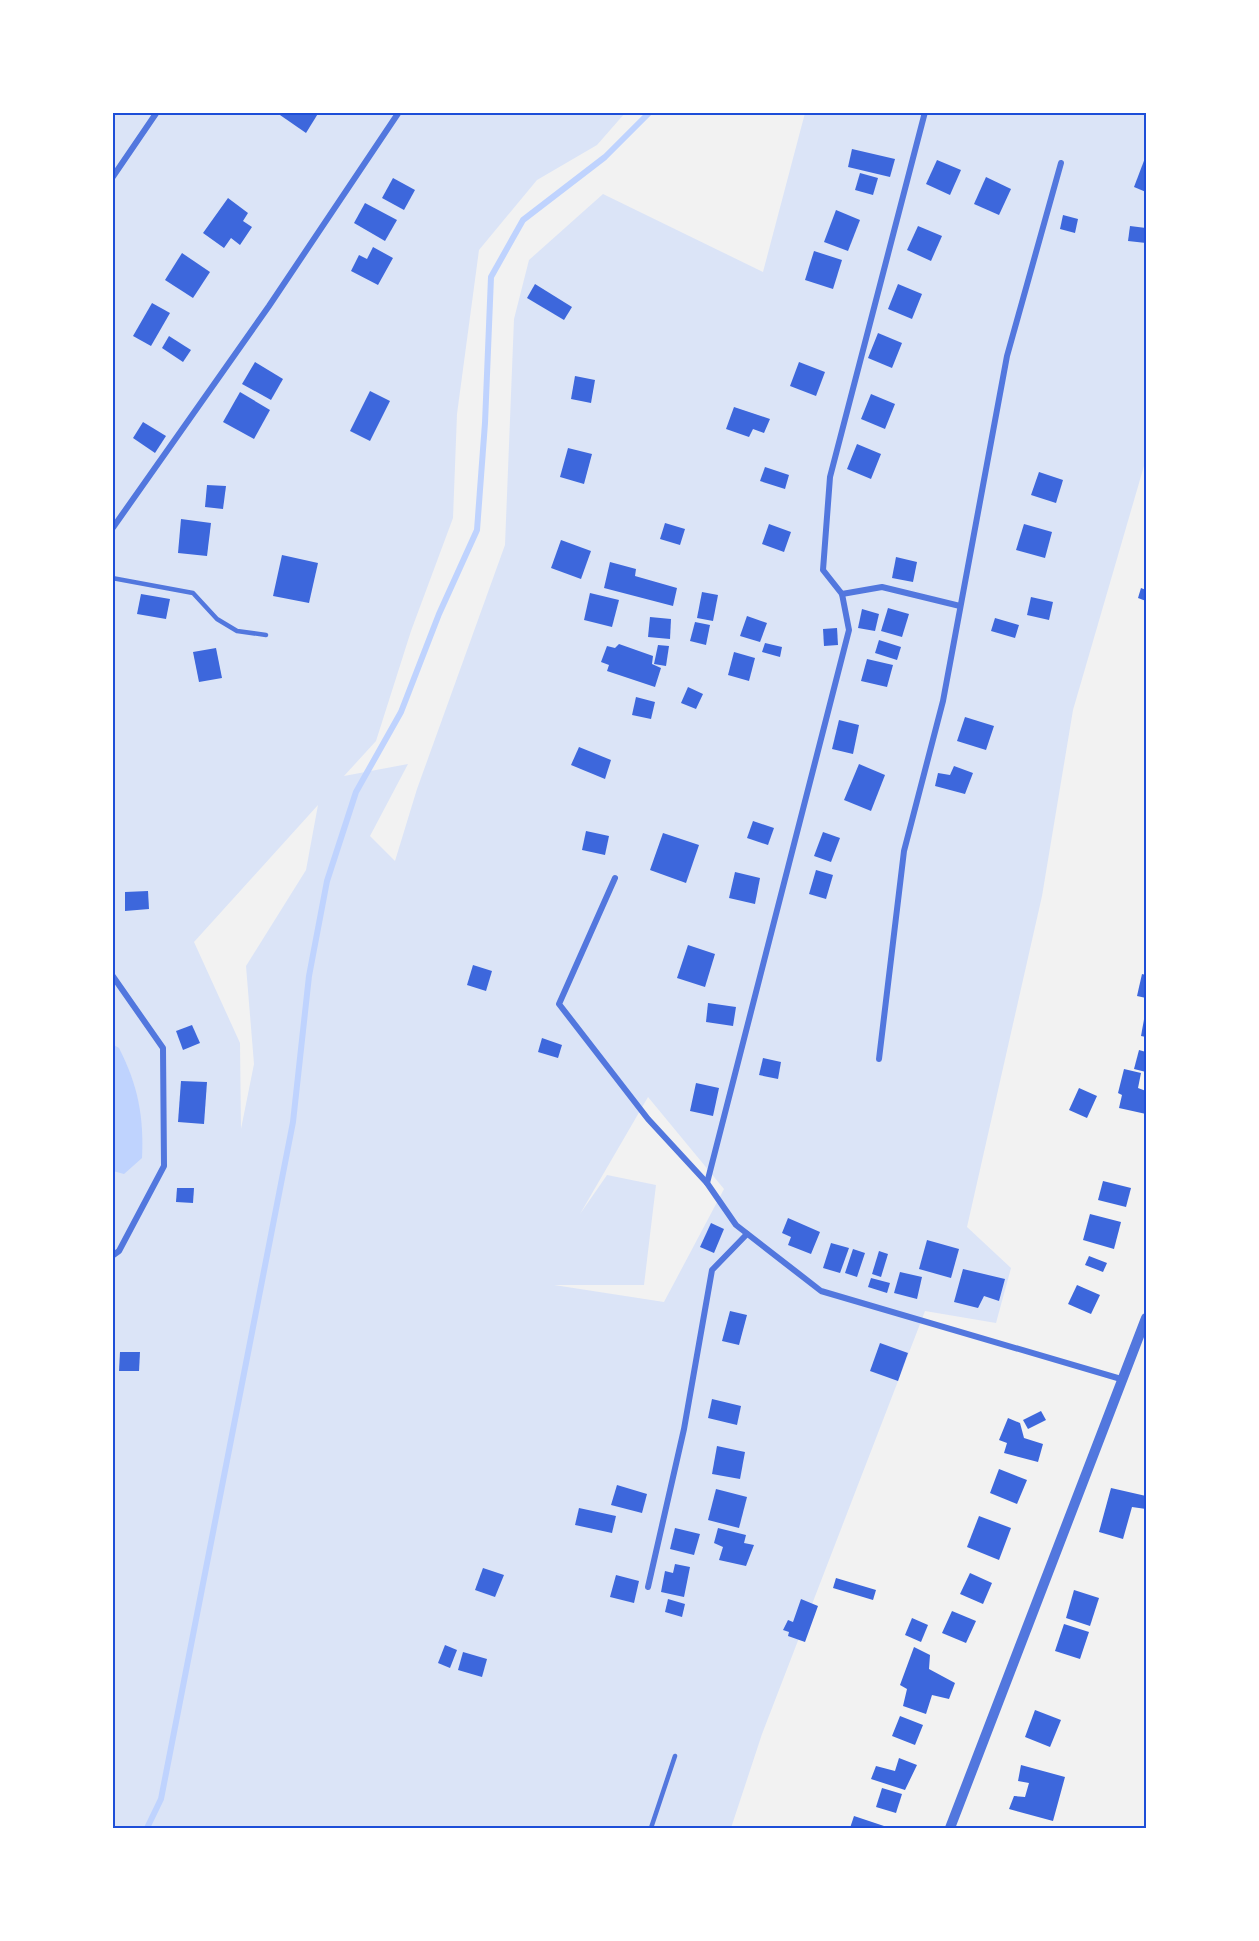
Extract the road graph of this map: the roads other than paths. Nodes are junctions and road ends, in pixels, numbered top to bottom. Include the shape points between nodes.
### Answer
1 (157, 112) edge
2 (399, 112) edge
3 (925, 112) edge
4 (1061, 163) dead end
5 (112, 178) edge
6 (112, 529) edge
7 (112, 578) edge
8 (842, 594) junction
9 (960, 606) junction
10 (266, 635) dead end
11 (615, 878) dead end
12 (112, 975) edge
13 (879, 1059) dead end
14 (707, 1183) junction
15 (747, 1234) junction
16 (112, 1256) edge
17 (1146, 1318) edge
18 (1143, 1334) edge
19 (1121, 1380) junction
20 (648, 1587) dead end
21 (675, 1756) dead end
22 (651, 1828) edge
23 (950, 1828) edge

1 - 5 street
2 - 6 street
3 - 8 street via 830,477 823,570
4 - 9 street via 1007,356
7 - 10 lane via 193,593 217,619 237,631
8 - 9 street via 882,587
8 - 14 street via 849,630
9 - 13 street via 943,701 904,851
11 - 14 street via 559,1004 648,1119
12 - 16 street via 163,1048 164,1166 119,1251
14 - 15 street via 736,1225
15 - 19 street via 821,1292
15 - 20 street via 712,1269 684,1429
17 - 18 street
18 - 19 street
19 - 23 street
21 - 22 lane

